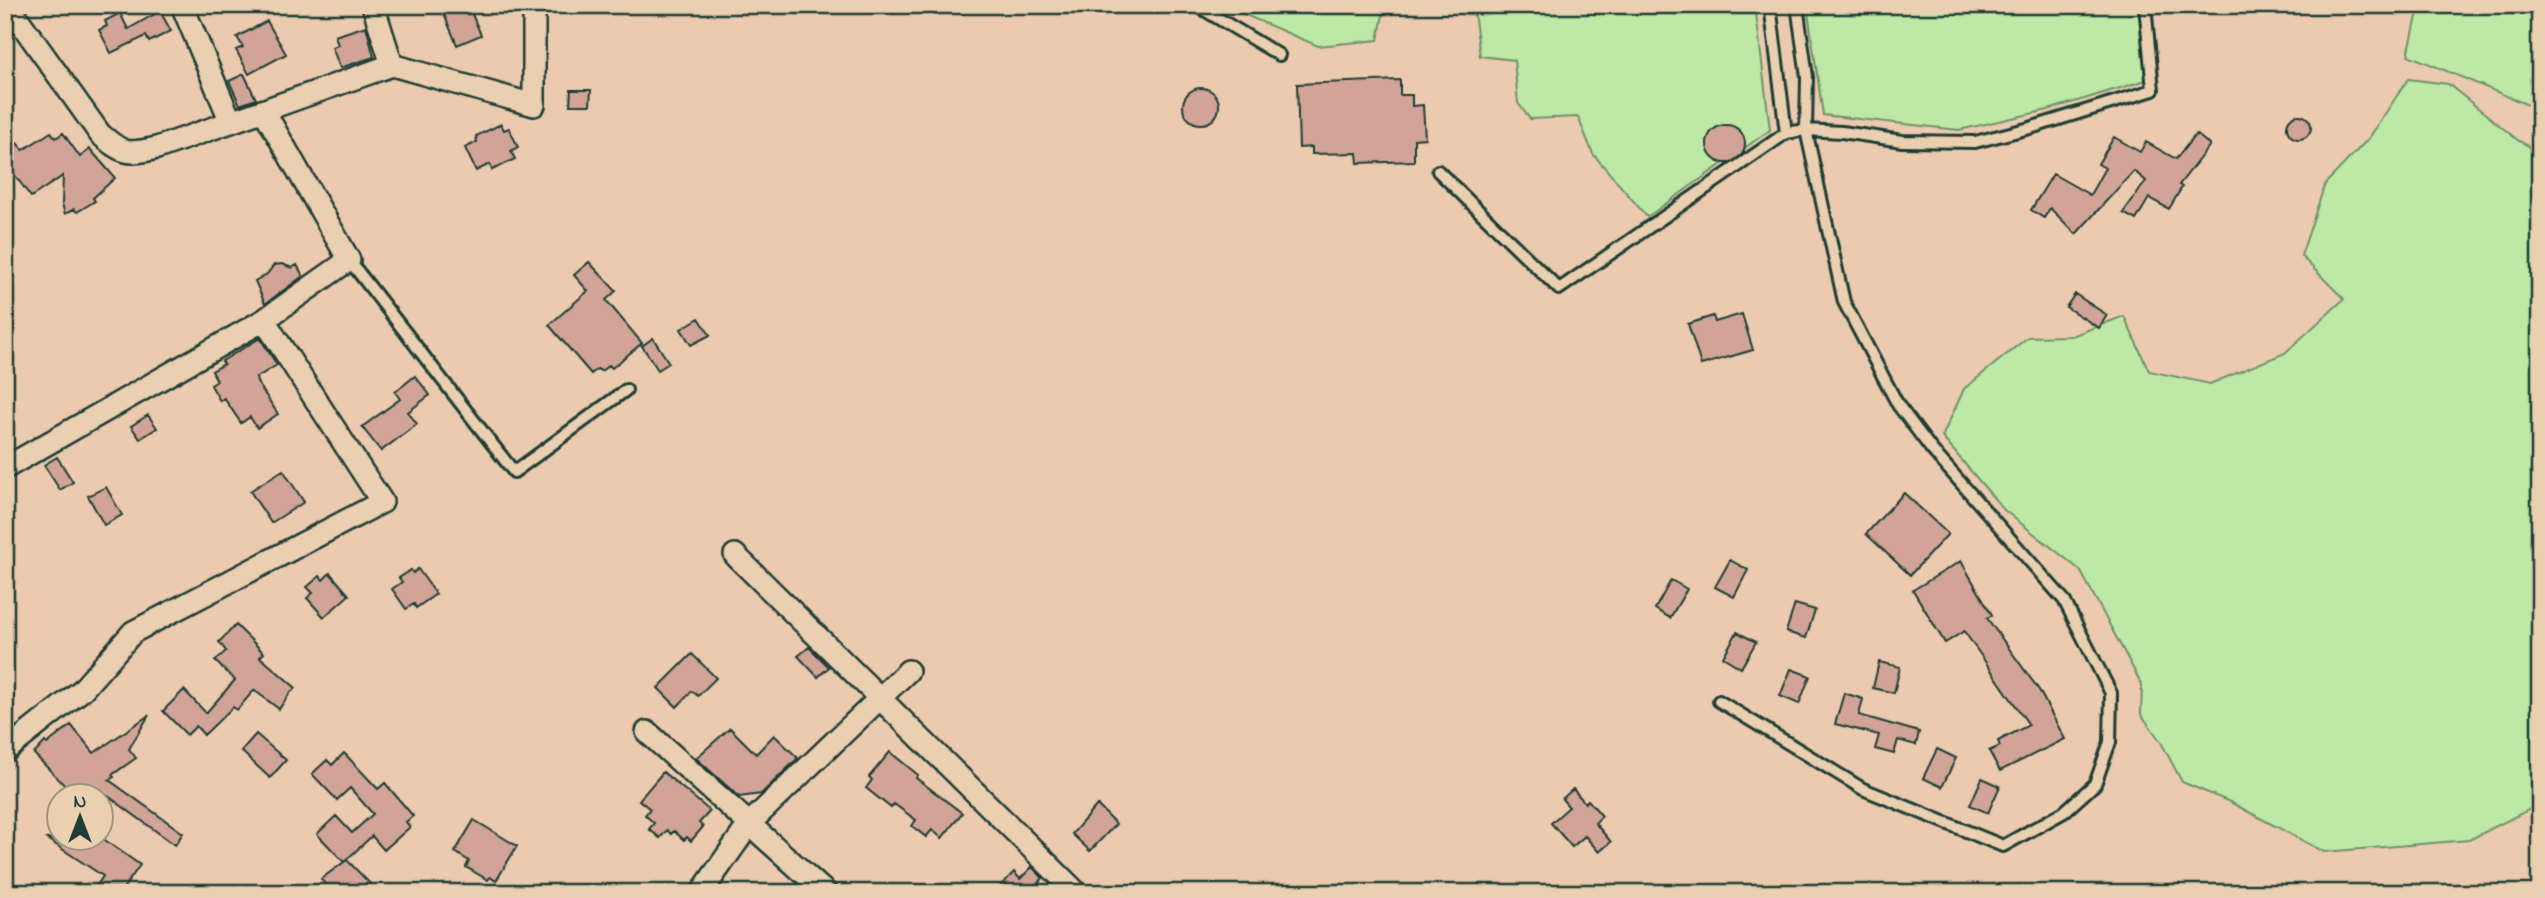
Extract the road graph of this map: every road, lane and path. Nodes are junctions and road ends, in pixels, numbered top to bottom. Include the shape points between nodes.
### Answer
1 (8, 5) edge
2 (181, 5) edge
3 (373, 5) edge
4 (534, 5) edge
5 (1196, 5) edge
6 (1770, 5) edge
7 (1797, 5) edge
8 (2146, 5) edge
9 (1279, 55) dead end
10 (392, 65) junction
11 (264, 111) junction
12 (231, 122) junction
13 (1806, 130) junction
14 (1786, 133) junction
15 (1438, 171) dead end
16 (349, 260) junction
17 (264, 320) junction
18 (625, 390) dead end
19 (5, 468) edge
20 (735, 555) dead end
21 (908, 671) dead end
22 (881, 697) junction
23 (1719, 701) dead end
24 (647, 732) dead end
25 (5, 751) edge
26 (750, 822) junction
27 (701, 893) edge
28 (826, 893) edge
29 (1077, 893) edge

1 - 12 street via 100,134 120,151 157,148
2 - 12 street
3 - 10 street
4 - 10 street via 534,105
5 - 9 lane
6 - 14 lane
7 - 13 lane via 1807,77
8 - 13 lane via 2153,90 1975,142 1902,141
10 - 11 street
11 - 12 street
11 - 16 street
13 - 14 lane
13 - 23 lane via 1844,302 1898,405 2064,600 2111,693 2110,742 2095,784 2064,812 2003,846 1863,789
14 - 15 lane via 1559,289
16 - 17 street
16 - 18 lane via 514,472
17 - 19 street
17 - 25 street via 382,502 133,632 82,690
20 - 22 street
21 - 22 street
22 - 26 street
22 - 29 street
24 - 26 street
26 - 27 street
26 - 28 street

